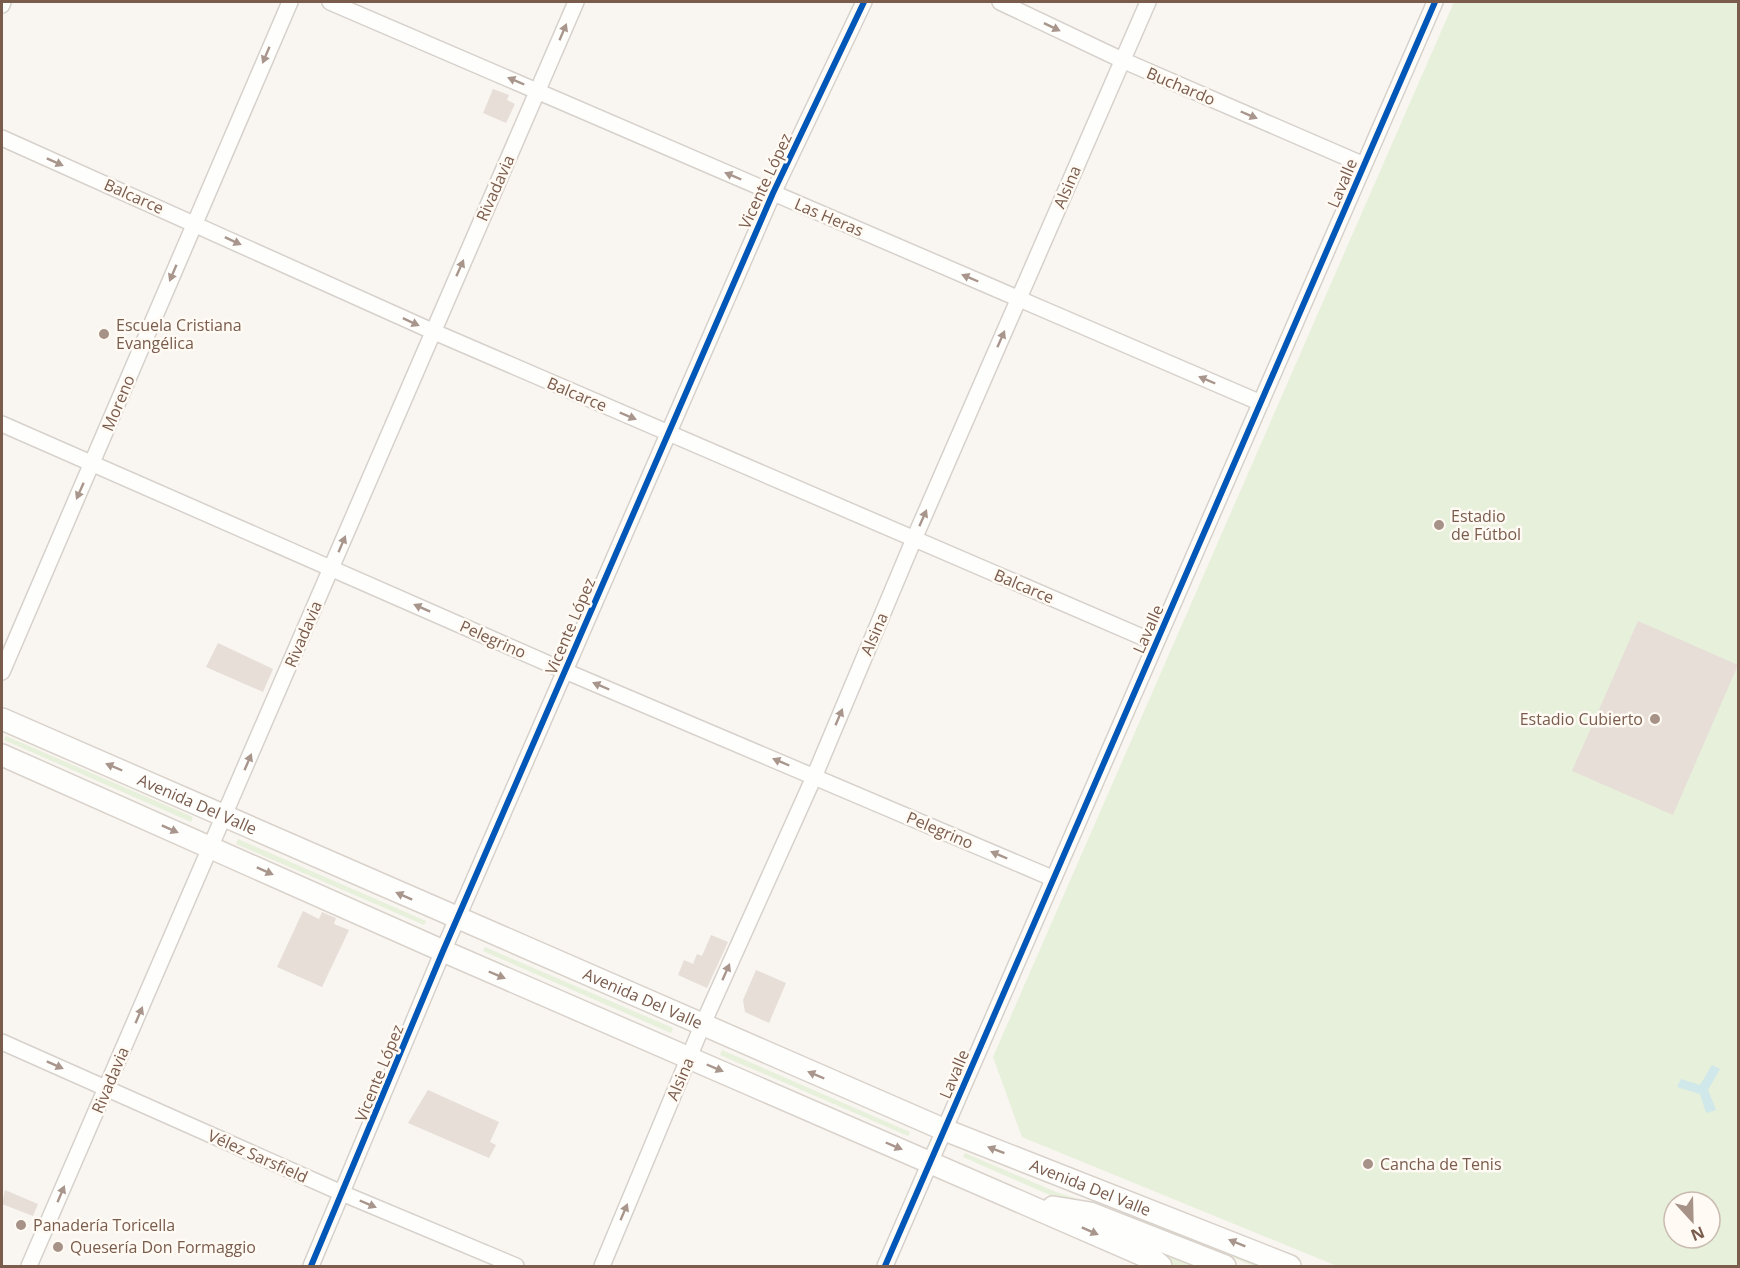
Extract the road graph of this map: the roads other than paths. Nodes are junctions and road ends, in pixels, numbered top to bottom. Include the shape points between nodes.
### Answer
1 (290, 2) edge
2 (330, 2) edge
3 (576, 2) edge
4 (864, 2) edge
5 (999, 2) edge
6 (1148, 2) edge
7 (1435, 2) edge
8 (1122, 60) junction
9 (537, 91) junction
10 (2, 138) edge
11 (1364, 165) junction
12 (773, 193) junction
13 (194, 223) junction
14 (1019, 299) junction
15 (432, 332) junction
16 (1261, 404) junction
17 (2, 424) edge
18 (669, 433) junction
19 (92, 464) junction
20 (914, 539) junction
21 (332, 568) junction
22 (1156, 643) junction
23 (566, 671) junction
24 (2, 672) edge
25 (2, 719) edge
26 (2, 755) edge
27 (814, 777) junction
28 (225, 816) junction
29 (211, 847) junction
30 (1052, 878) junction
31 (457, 920) junction
32 (443, 951) junction
33 (702, 1026) junction
34 (2, 1042) edge
35 (689, 1057) junction
36 (107, 1088) junction
37 (945, 1130) junction
38 (931, 1162) junction
39 (344, 1194) junction
40 (1037, 1208) junction
41 (29, 1266) edge
42 (311, 1266) edge
43 (516, 1266) edge
44 (602, 1266) edge
45 (885, 1266) edge
46 (1161, 1266) edge
47 (1225, 1266) edge
48 (1290, 1266) edge

1 -> 13 street, Moreno
9 -> 2 street, Las Heras
9 -> 3 street, Rivadavia
4 - 12 street, Vicente López
5 -> 8 street, Buchardo
6 - 8 street, Alsina
7 - 11 street, Lavalle
8 -> 11 street, Buchardo
8 - 14 street, Alsina
12 -> 9 street, Las Heras
15 -> 9 street, Rivadavia
10 -> 13 street, Balcarce
11 - 16 street, Lavalle
14 -> 12 street, Las Heras
12 - 18 street, Vicente López
13 -> 15 street, Balcarce
13 -> 19 street, Moreno
16 -> 14 street, Las Heras
20 -> 14 street, Alsina
15 -> 18 street, Balcarce
21 -> 15 street, Rivadavia
16 - 22 street, Lavalle
17 - 19 street, Pelegrino
18 - 20 street, Balcarce
18 - 23 street, Vicente López
19 - 21 street, Pelegrino
19 -> 24 street, Moreno
20 - 22 street, Balcarce
27 -> 20 street, Alsina
23 -> 21 street, Pelegrino
28 -> 21 street, Rivadavia
22 - 30 street, Lavalle
27 -> 23 street, Pelegrino
23 - 31 street, Vicente López
28 -> 25 main road, Avenida Del Valle
26 -> 29 main road, Avenida Del Valle
30 -> 27 street, Pelegrino
33 -> 27 street, Alsina
28 - 29 street, Rivadavia
31 -> 28 main road, Avenida Del Valle
29 -> 32 main road, Avenida Del Valle
36 -> 29 street, Rivadavia
30 - 37 street, Lavalle
31 - 32 street, Vicente López
31 - 33 main road, Avenida Del Valle
32 -> 35 main road, Avenida Del Valle
32 - 39 street, Vicente López
33 - 35 street, Alsina
37 -> 33 main road, Avenida Del Valle
34 -> 36 street, Vélez Sarsfield
35 -> 38 main road, Avenida Del Valle
44 -> 35 street, Alsina
36 - 39 street, Vélez Sarsfield
41 -> 36 street, Rivadavia
37 - 38 street, Lavalle
48 -> 37 main road, Avenida Del Valle
38 - 40 main road, Avenida Del Valle
38 - 45 street, Lavalle
39 - 42 street, Vicente López
39 -> 43 street, Vélez Sarsfield
40 -> 46 main road
40 - 47 main road, Avenida Del Valle via 1063,1207 1090,1214

